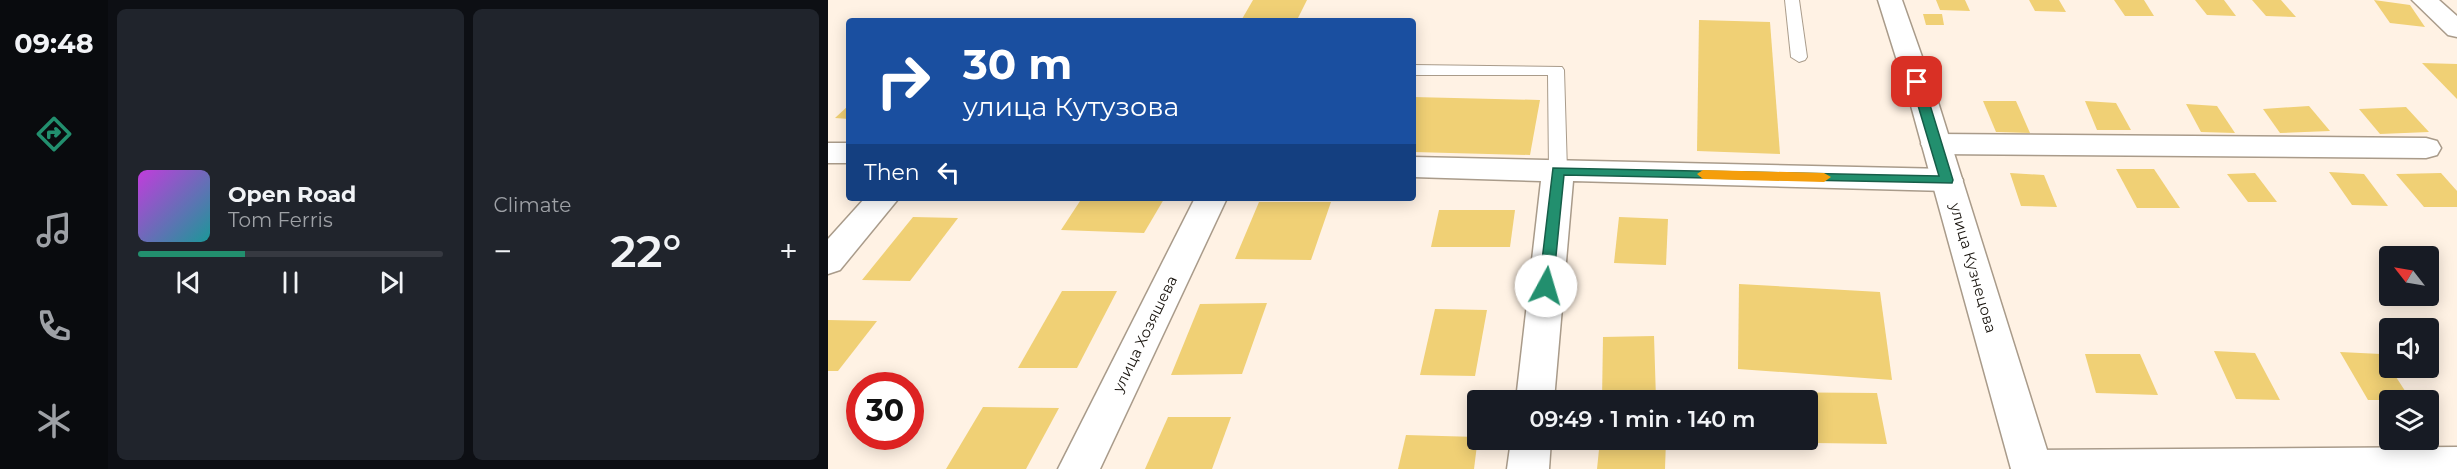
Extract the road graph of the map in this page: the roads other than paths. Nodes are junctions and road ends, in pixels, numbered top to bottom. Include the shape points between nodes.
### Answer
1 (1792, 0) edge
2 (1890, 0) edge
3 (2424, 0) edge
4 (2457, 29) edge
5 (1799, 57) dead end
6 (1416, 70) edge
7 (1936, 144) junction
8 (2426, 148) dead end
9 (828, 153) edge
10 (846, 153) edge
11 (1416, 167) edge
12 (1558, 171) junction
13 (1947, 180) junction
14 (880, 201) edge
15 (1210, 201) edge
16 (828, 261) edge
17 (1536, 390) edge
18 (1530, 450) edge
19 (2457, 466) edge
20 (1079, 469) edge
21 (1528, 469) edge
22 (2032, 469) edge

1 - 5 lane
2 - 7 street, улица Кузнецова
3 - 4 street
6 - 12 lane via 1556,70
7 - 8 street
7 - 13 street, улица Кузнецова
9 - 10 street
11 - 12 street
12 - 13 street
12 - 17 street
13 - 22 street, улица Кузнецова
14 - 16 street
15 - 20 street, улица Хозяшева
18 - 21 street
19 - 22 street

